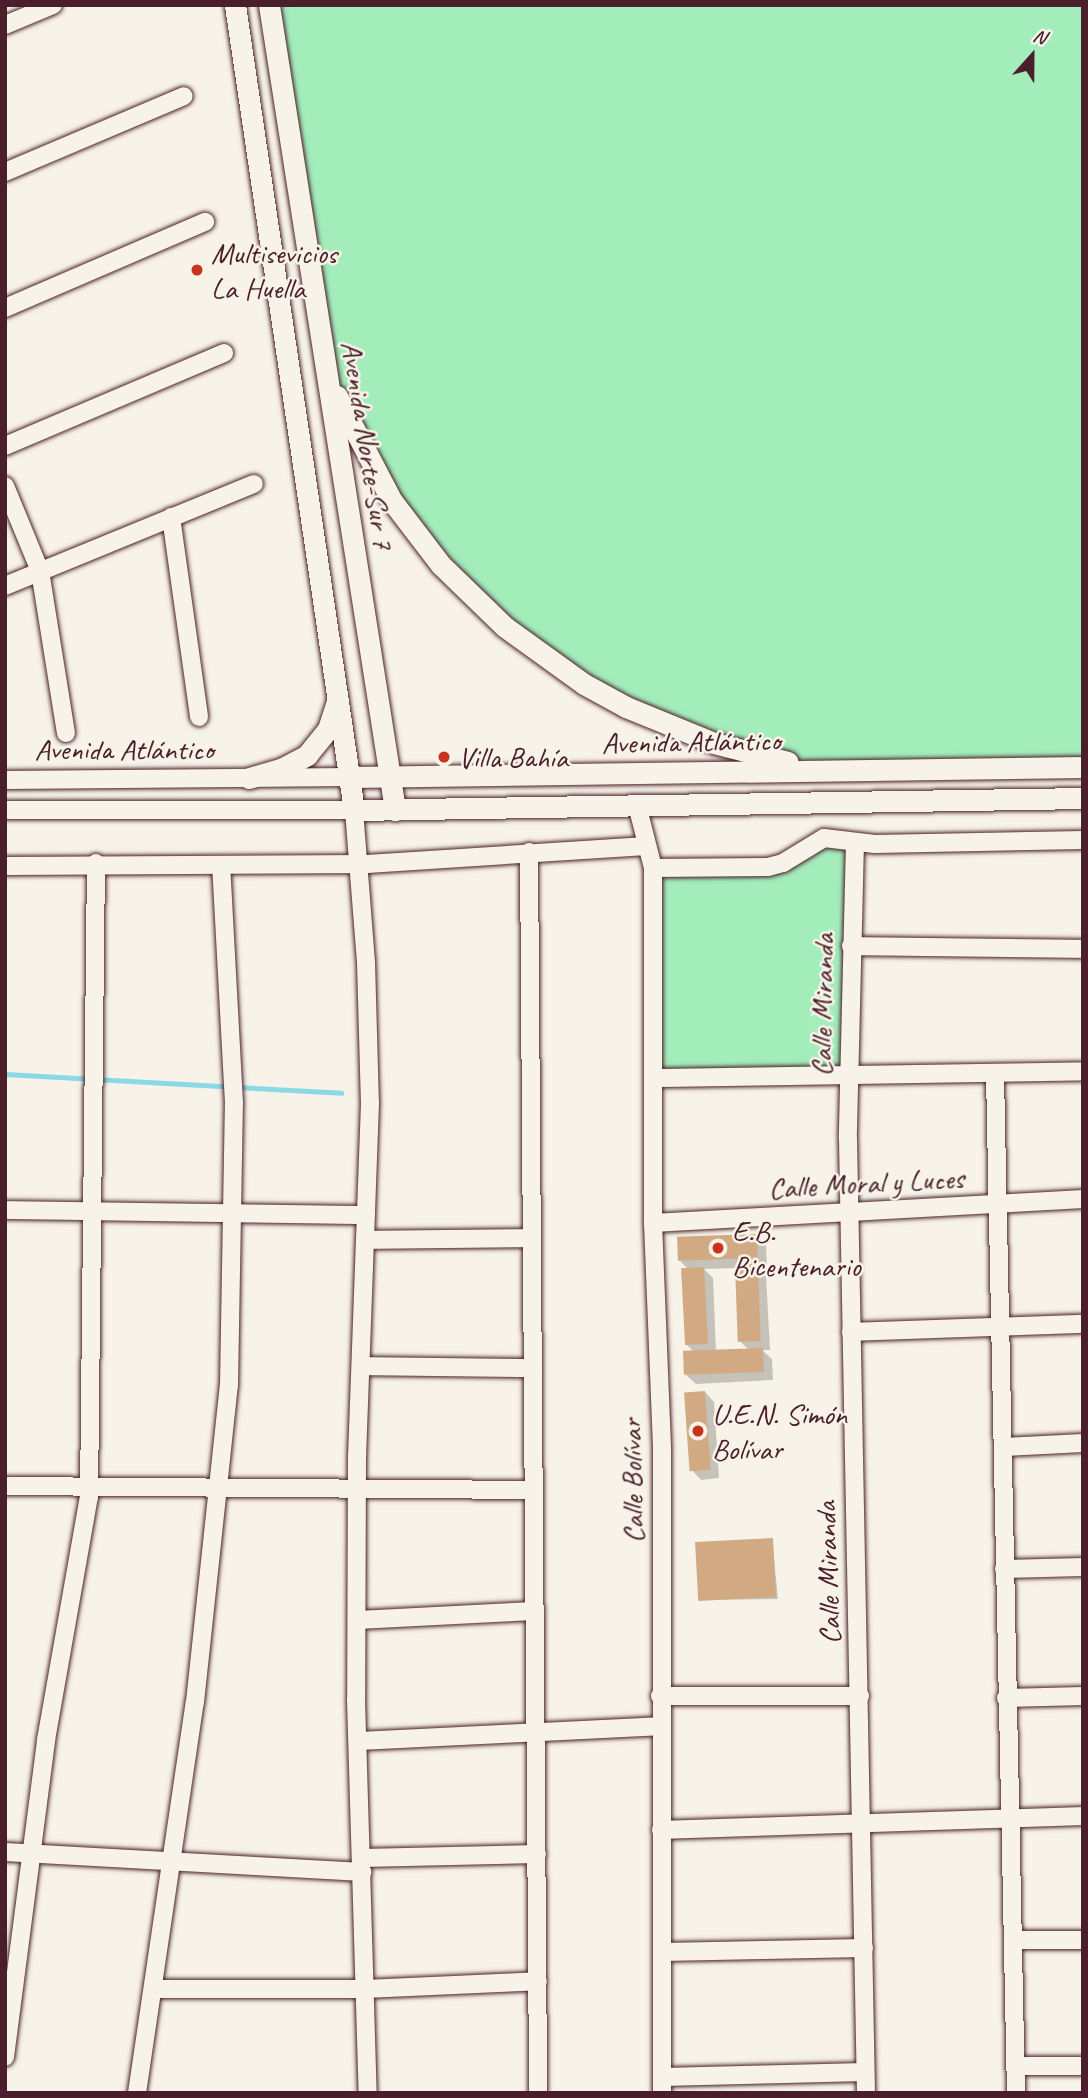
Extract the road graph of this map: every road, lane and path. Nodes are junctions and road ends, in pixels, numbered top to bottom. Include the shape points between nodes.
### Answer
1 (53, 5) edge
2 (236, 5) edge
3 (269, 5) edge
4 (5, 25) edge
5 (184, 96) dead end
6 (5, 172) edge
7 (205, 222) dead end
8 (5, 308) edge
9 (224, 353) dead end
10 (324, 366) junction
11 (5, 446) edge
12 (254, 484) dead end
13 (5, 486) edge
14 (171, 517) junction
15 (40, 571) junction
16 (5, 586) edge
17 (338, 693) junction
18 (199, 717) dead end
19 (66, 733) dead end
20 (1083, 767) edge
21 (845, 770) junction
22 (393, 776) junction
23 (248, 778) junction
24 (351, 778) junction
25 (5, 780) edge
26 (1083, 798) edge
27 (637, 804) junction
28 (5, 810) edge
29 (354, 810) junction
30 (396, 810) junction
31 (1083, 839) edge
32 (855, 842) junction
33 (646, 846) junction
34 (529, 852) junction
35 (96, 863) junction
36 (360, 864) junction
37 (221, 865) junction
38 (5, 866) edge
39 (653, 868) junction
40 (851, 946) junction
41 (1083, 949) edge
42 (1083, 1071) edge
43 (995, 1074) junction
44 (655, 1078) junction
45 (849, 1078) junction
46 (1083, 1199) edge
47 (999, 1204) junction
48 (5, 1210) edge
49 (93, 1210) junction
50 (850, 1211) junction
51 (232, 1213) junction
52 (366, 1215) junction
53 (653, 1223) junction
54 (529, 1238) junction
55 (365, 1240) junction
56 (1083, 1324) edge
57 (1002, 1328) junction
58 (851, 1332) junction
59 (360, 1366) junction
60 (530, 1368) junction
61 (1083, 1443) edge
62 (1004, 1447) junction
63 (5, 1486) edge
64 (89, 1488) junction
65 (357, 1489) junction
66 (219, 1490) junction
67 (533, 1490) junction
68 (1083, 1567) edge
69 (1004, 1569) junction
70 (534, 1611) junction
71 (356, 1620) junction
72 (660, 1696) junction
73 (860, 1696) junction
74 (1083, 1696) edge
75 (1006, 1698) junction
76 (660, 1726) junction
77 (536, 1734) junction
78 (358, 1741) junction
79 (1083, 1816) edge
80 (1009, 1817) junction
81 (862, 1821) junction
82 (661, 1830) junction
83 (5, 1852) edge
84 (30, 1853) junction
85 (537, 1854) junction
86 (171, 1864) junction
87 (362, 1865) junction
88 (1013, 1940) junction
89 (1083, 1940) edge
90 (864, 1948) junction
91 (662, 1952) junction
92 (538, 1981) junction
93 (154, 1989) junction
94 (365, 1989) junction
95 (5, 2057) edge
96 (1016, 2066) junction
97 (1083, 2066) edge
98 (865, 2072) junction
99 (662, 2085) edge
100 (137, 2093) edge
101 (368, 2093) edge
102 (538, 2093) edge
103 (866, 2093) edge
104 (1016, 2093) edge

1 - 4 street
2 - 17 main road
3 - 10 main road, Avenida Norte-Sur 7
5 - 6 street
7 - 8 street
9 - 11 street
10 - 21 main road via 370,463 415,532 469,594 546,659 584,684 671,728 755,755
10 - 22 main road, Avenida Norte-Sur 7
12 - 14 street
13 - 15 street
14 - 15 street
14 - 18 street
15 - 16 street
15 - 19 street
17 - 23 main road via 328,729 307,755 281,769
17 - 24 main road
20 - 21 main road, Avenida Atlántico
21 - 22 main road, Avenida Atlántico
22 - 24 main road, Avenida Atlántico
22 - 30 main road, Avenida Norte-Sur 7
23 - 24 street, Avenida Atlántico
23 - 25 street, Avenida Atlántico
24 - 29 main road
26 - 27 main road, Avenida Atlántico
27 - 30 main road, Avenida Atlántico
27 - 33 street, Calle Bolívar
28 - 29 street, Avenida Atlántico
29 - 30 main road, Avenida Atlántico
29 - 36 street
31 - 32 street
32 - 39 street via 813,841 782,863 768,867
32 - 40 street, Calle Miranda
33 - 34 street
33 - 39 street, Calle Bolívar
34 - 36 street
34 - 54 street
35 - 37 street
35 - 38 street
35 - 49 street
36 - 37 street
36 - 52 street via 370,1102
37 - 51 street via 234,1103
39 - 44 street, Calle Bolívar
40 - 41 street
40 - 45 street, Calle Miranda
42 - 43 street
43 - 45 street
43 - 47 street
44 - 45 street
44 - 53 street, Calle Bolívar
45 - 50 street, Calle Miranda
46 - 47 street, Calle Moral y Luces
47 - 50 street, Calle Moral y Luces
47 - 57 street
48 - 49 street
49 - 51 street
49 - 64 street
50 - 53 street, Calle Moral y Luces
50 - 58 street, Calle Miranda
51 - 52 street
51 - 66 street via 229,1385
52 - 55 street
53 - 72 street, Calle Bolívar via 662,1451
54 - 55 street
54 - 60 street
55 - 59 street
56 - 57 street
57 - 58 street
57 - 62 street
58 - 73 street, Calle Miranda
59 - 60 street
59 - 65 street
60 - 67 street
61 - 62 street
62 - 69 street
63 - 64 street
64 - 66 street
64 - 84 street
65 - 66 street
65 - 67 street
65 - 71 street
66 - 86 street
67 - 70 street
68 - 69 street
69 - 75 street
70 - 71 street
70 - 77 street
71 - 78 street
72 - 73 street
72 - 76 street, Calle Bolívar
73 - 81 street, Calle Miranda
74 - 75 street
75 - 80 street
76 - 77 street
76 - 82 street, Calle Bolívar
77 - 78 street
77 - 85 street
78 - 87 street
79 - 80 street
80 - 81 street
80 - 88 street
81 - 82 street
81 - 90 street, Calle Miranda
82 - 91 street, Calle Bolívar
83 - 84 street
84 - 86 street
84 - 95 street
85 - 87 street
85 - 92 street
86 - 87 street
86 - 93 street
87 - 94 street
88 - 89 street
88 - 96 street
90 - 91 street
90 - 98 street, Calle Miranda
91 - 99 street, Calle Bolívar
92 - 94 street
92 - 102 street
93 - 94 street
93 - 100 street
94 - 101 street
96 - 97 street
96 - 104 street
98 - 99 street
98 - 103 street, Calle Miranda

